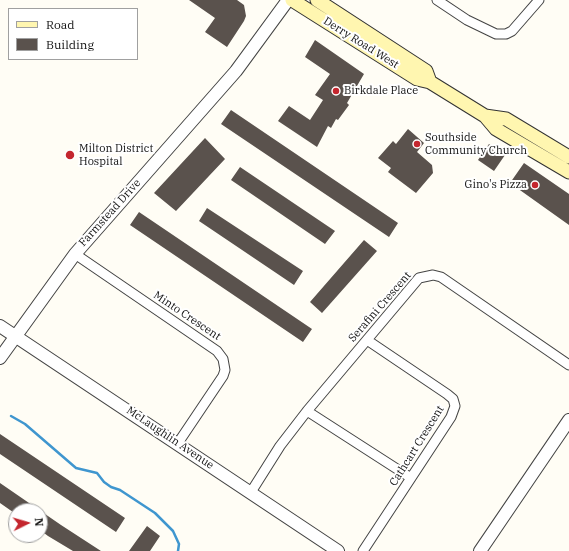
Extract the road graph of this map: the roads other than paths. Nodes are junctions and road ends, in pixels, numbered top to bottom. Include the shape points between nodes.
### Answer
1 (288, 0) edge
2 (292, 0) edge
3 (317, 0) edge
4 (437, 0) edge
5 (539, 0) edge
6 (430, 82) junction
7 (485, 116) junction
8 (569, 157) edge
9 (569, 172) edge
10 (74, 254) junction
11 (0, 326) edge
12 (15, 336) junction
13 (367, 340) junction
14 (0, 358) edge
15 (569, 365) edge
16 (307, 411) junction
17 (569, 420) edge
18 (178, 443) junction
19 (411, 478) junction
20 (251, 492) junction
21 (338, 551) edge
22 (363, 551) edge
23 (480, 551) edge

1 - 10 street, Farmstead Drive via 236,71
2 - 6 main road, Derry Road West via 417,79
3 - 6 main road, Derry Road West via 426,70
4 - 5 street via 467,20 496,34 506,34 512,31
6 - 7 main road, Derry Road West
7 - 8 main road, Derry Road West via 506,119
7 - 9 main road, Derry Road West via 496,129
10 - 12 street, Farmstead Drive
10 - 18 street, Minto Crescent via 218,351 223,359 223,376
11 - 12 street, McLaughlin Avenue
12 - 14 street, Farmstead Drive
12 - 18 street, McLaughlin Avenue
13 - 15 street, Serafini Crescent via 420,278 433,275 441,277
13 - 16 street, Serafini Crescent
13 - 19 street, Cathcart Crescent via 453,399 455,406 451,418
16 - 19 street
16 - 20 street, Serafini Crescent via 280,446
17 - 23 street
18 - 20 street, McLaughlin Avenue
19 - 22 street, Cathcart Crescent
20 - 21 street, McLaughlin Avenue

